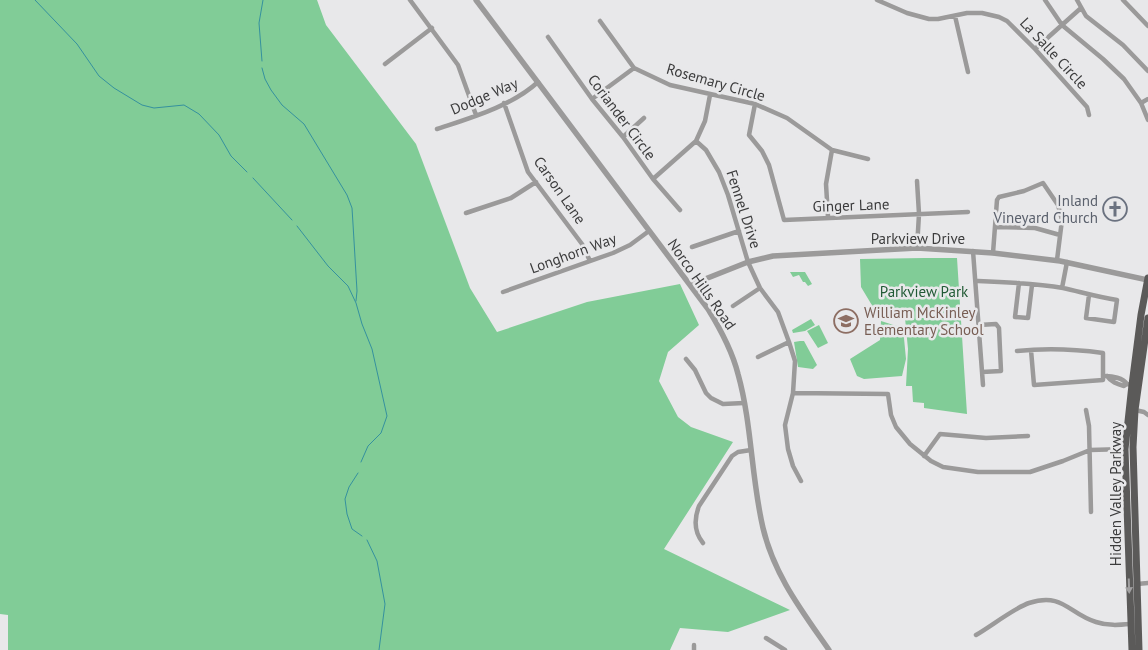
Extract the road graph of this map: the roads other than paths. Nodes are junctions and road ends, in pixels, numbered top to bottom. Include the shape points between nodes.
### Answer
1 (410, 0) edge
2 (476, 0) edge
3 (877, 0) edge
4 (896, 0) edge
5 (1045, 0) edge
6 (1077, 0) edge
7 (1123, 0) edge
8 (893, 6) junction
9 (1081, 8) junction
10 (955, 16) junction
11 (600, 21) dead end
12 (1062, 25) junction
13 (1148, 26) edge
14 (432, 28) junction
15 (548, 37) dead end
16 (1035, 49) junction
17 (385, 64) dead end
18 (634, 68) junction
19 (1148, 71) edge
20 (968, 72) dead end
21 (538, 82) junction
22 (710, 95) junction
23 (592, 99) junction
24 (1148, 99) edge
25 (1140, 103) junction
26 (504, 104) junction
27 (755, 104) junction
28 (476, 115) junction
29 (1089, 116) dead end
30 (644, 118) dead end
31 (1148, 120) edge
32 (437, 129) dead end
33 (623, 137) junction
34 (696, 142) junction
35 (832, 150) junction
36 (868, 159) dead end
37 (653, 179) junction
38 (917, 181) dead end
39 (536, 182) junction
40 (680, 210) dead end
41 (968, 212) dead end
42 (466, 214) dead end
43 (919, 214) junction
44 (828, 217) junction
45 (996, 227) junction
46 (649, 230) junction
47 (739, 231) junction
48 (1060, 235) junction
49 (692, 247) dead end
50 (917, 248) junction
51 (973, 251) junction
52 (993, 253) junction
53 (1056, 260) junction
54 (590, 261) junction
55 (748, 262) junction
56 (1066, 262) junction
57 (1148, 279) edge
58 (976, 281) junction
59 (1019, 283) junction
60 (690, 285) junction
61 (1032, 285) junction
62 (760, 288) junction
63 (1062, 288) junction
64 (503, 292) dead end
65 (1088, 295) junction
66 (733, 306) dead end
67 (1148, 318) edge
68 (979, 325) junction
69 (789, 342) junction
70 (1031, 350) junction
71 (1017, 351) dead end
72 (758, 357) dead end
73 (686, 359) dead end
74 (1141, 368) junction
75 (982, 372) junction
76 (1105, 376) junction
77 (1129, 384) junction
78 (983, 385) dead end
79 (793, 393) junction
80 (744, 402) junction
81 (1086, 410) dead end
82 (1135, 414) junction
83 (1148, 415) edge
84 (1028, 436) dead end
85 (1125, 449) junction
86 (751, 450) junction
87 (1090, 450) junction
88 (924, 456) junction
89 (801, 481) dead end
90 (1133, 482) junction
91 (1091, 512) dead end
92 (704, 543) dead end
93 (1148, 583) edge
94 (1137, 584) junction
95 (1131, 624) junction
96 (976, 635) dead end
97 (766, 638) dead end
98 (785, 650) edge
99 (830, 650) edge
100 (1132, 650) edge
101 (1139, 650) edge

1 - 14 street
2 - 21 street, Norco Hills Road
3 - 8 street, La Salle Circle
4 - 8 street
5 - 12 street
6 - 9 street
7 - 13 street
8 - 10 street, La Salle Circle via 929,19
9 - 12 street
9 - 19 street
10 - 16 street, La Salle Circle via 982,13 1000,17
10 - 20 street
11 - 18 street, Rosemary Circle
12 - 16 street
12 - 25 street via 1124,79
14 - 17 street
14 - 28 street via 458,65
15 - 23 street, Coriander Circle
16 - 29 street, La Salle Circle via 1087,107
18 - 22 street, Rosemary Circle via 670,85
18 - 23 street
21 - 26 street, Dodge Way
21 - 46 street, Norco Hills Road
22 - 27 street, Rosemary Circle
22 - 34 street via 705,121
23 - 33 street, Coriander Circle
24 - 25 street
25 - 31 street
26 - 28 street, Dodge Way
26 - 39 street, Carson Lane via 525,165
27 - 35 street, Rosemary Circle via 787,118
27 - 44 street, Ginger Lane via 749,135 769,165 784,220
28 - 32 street, Dodge Way
30 - 33 street
33 - 37 street, Coriander Circle
34 - 37 street
34 - 47 street, Fennel Drive via 706,150 719,172
35 - 36 street, Rosemary Circle
35 - 44 street via 826,184
37 - 40 street, Coriander Circle
38 - 43 street
39 - 42 street via 511,198
39 - 54 street, Carson Lane via 582,244
41 - 43 street, Ginger Lane
43 - 44 street, Ginger Lane
43 - 50 street
45 - 48 street via 1035,228
45 - 48 street via 998,197 1024,191 1040,183 1045,185 1060,211
45 - 52 street
46 - 54 street, Longhorn Way via 630,245
46 - 60 street, Norco Hills Road
47 - 49 street
47 - 55 street, Fennel Drive
48 - 53 street
50 - 51 street, Parkview Drive
50 - 55 street, Parkview Drive via 773,256
51 - 52 street, Parkview Drive
51 - 58 street
52 - 53 street, Parkview Drive
53 - 56 street, Parkview Drive
54 - 64 street, Longhorn Way
55 - 60 street, Parkview Drive
55 - 62 street, Fennel Drive
56 - 57 street, Parkview Drive
56 - 63 street
57 - 77 main road, Hidden Valley Parkway
58 - 59 street
58 - 68 street
59 - 61 street
59 - 61 street via 1015,316 1028,318
60 - 80 street, Norco Hills Road via 723,333
61 - 63 street
62 - 66 street
62 - 69 street, Fennel Drive via 778,312
63 - 65 street
65 - 65 street via 1086,318 1114,322 1117,300
67 - 74 main road, Hidden Valley Parkway
68 - 75 street
68 - 75 street via 996,324 999,328 1001,371
69 - 72 street
69 - 79 street, Fennel Drive via 795,361
70 - 71 street
70 - 76 street via 1066,348 1103,353
70 - 76 street via 1034,385 1103,380
73 - 80 street via 711,398 723,404
74 - 77 main road via 1135,384
74 - 82 main road, Hidden Valley Parkway
75 - 78 street
76 - 77 street via 1124,386
77 - 85 main road, Hidden Valley Parkway
79 - 88 street via 888,394 896,427
79 - 89 street, Fennel Drive via 786,425 788,448
80 - 86 street, Norco Hills Road
81 - 87 street
82 - 83 street via 1144,412
82 - 85 main road
82 - 90 main road, Hidden Valley Parkway
84 - 88 street via 986,438 940,434
85 - 87 street
85 - 90 main road
85 -> 95 main road, Hidden Valley Parkway
86 - 92 street via 732,456 699,506 696,527
86 - 99 street, Norco Hills Road via 763,527 773,560 792,598
87 - 88 street via 1030,472 961,470 944,467
87 - 91 street
90 - 94 main road, Hidden Valley Parkway
93 - 94 street
94 - 101 main road, Hidden Valley Parkway
95 - 96 street via 1094,622 1060,602 1044,600 1027,603
95 - 100 main road, Hidden Valley Parkway
97 - 98 street

